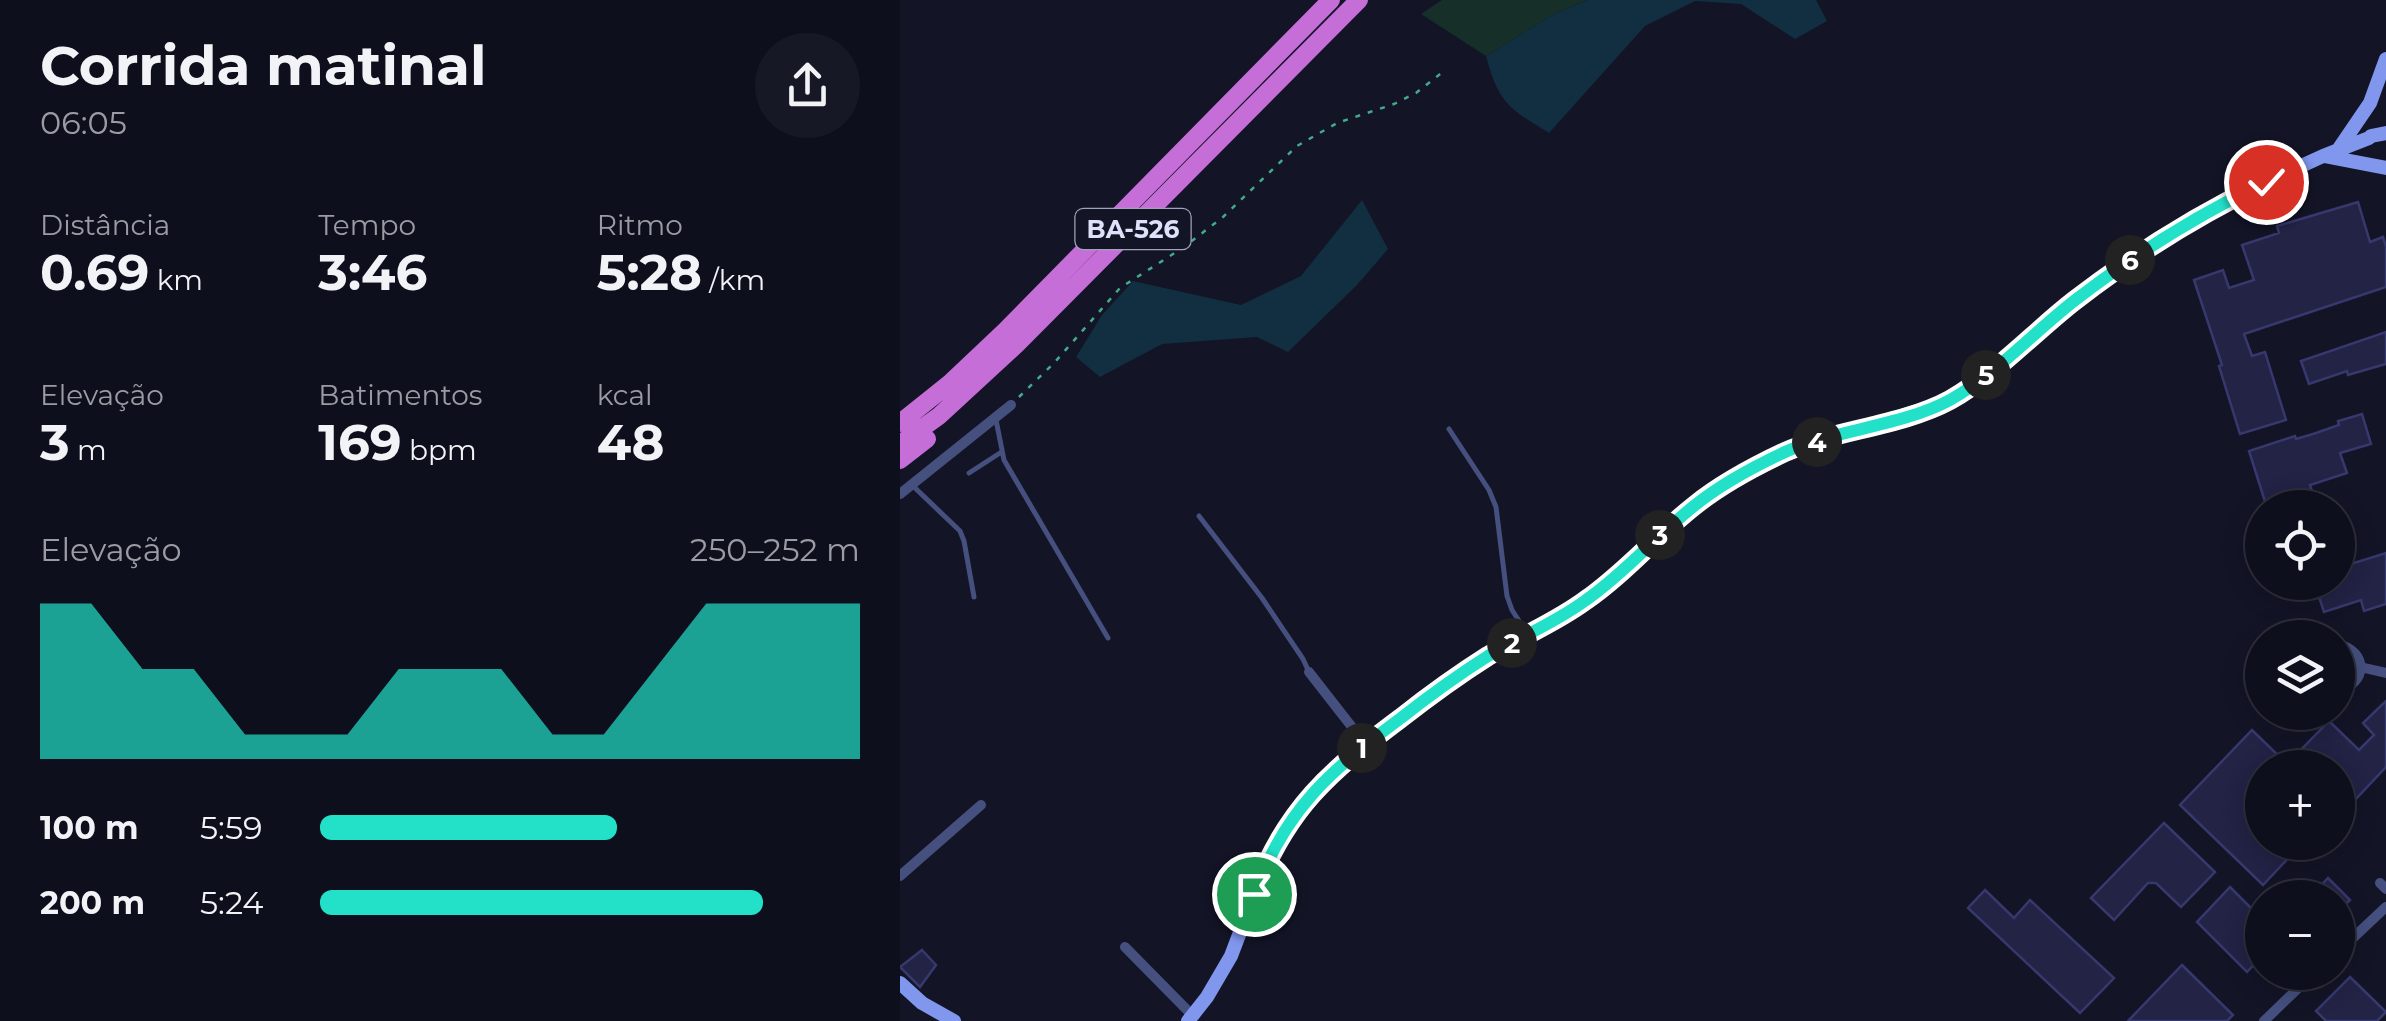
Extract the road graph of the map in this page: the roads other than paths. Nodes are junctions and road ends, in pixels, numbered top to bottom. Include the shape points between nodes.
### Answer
1 (1321, 0) edge
2 (1331, 0) edge
3 (1359, 1) edge
4 (1294, 38) junction
5 (2386, 59) edge
6 (2370, 103) junction
7 (2376, 136) edge
8 (2338, 150) junction
9 (2323, 156) junction
10 (2380, 168) edge
11 (961, 396) junction
12 (1011, 405) road end
13 (996, 417) junction
14 (900, 423) edge
15 (1449, 429) dead end
16 (900, 444) edge
17 (1001, 452) junction
18 (900, 460) edge
19 (970, 473) dead end
20 (911, 484) junction
21 (900, 494) edge
22 (1199, 516) dead end
23 (974, 597) dead end
24 (1528, 635) junction
25 (1108, 638) dead end
26 (2355, 652) edge
27 (2360, 668) junction
28 (1308, 672) joint
29 (2386, 673) edge
30 (2355, 683) edge
31 (1366, 745) junction
32 (981, 805) dead end
33 (900, 876) edge
34 (2386, 907) edge
35 (2355, 936) edge
36 (1126, 947) dead end
37 (900, 983) edge
38 (2296, 990) edge
39 (1190, 1019) edge
40 (954, 1021) edge
41 (2264, 1021) edge

1 - 4 highway, BA-526
2 - 4 highway, BA-526
3 - 11 highway, BA-526
4 - 14 highway, BA-526 via 1005,330
5 - 6 main road
6 - 7 main road
6 - 8 main road
7 - 8 main road
7 - 10 main road via 2365,156
8 - 9 main road
9 - 10 main road
9 - 24 main road via 2162,238 1947,402 1787,451 1726,483 1589,598
11 - 16 highway, BA-526
11 - 18 highway via 936,432
12 - 13 street
13 - 17 lane
13 - 20 street
15 - 24 lane via 1496,506 1507,596
17 - 19 lane
17 - 25 lane
20 - 21 street
20 - 23 lane via 960,531
22 - 28 lane
24 - 31 main road via 1462,673
26 - 27 street
27 - 29 street
27 - 30 street
28 - 31 street
31 - 39 main road via 1326,779 1277,841 1231,956
32 - 33 street
34 - 35 street
36 - 39 street
37 - 40 main road
38 - 41 street

